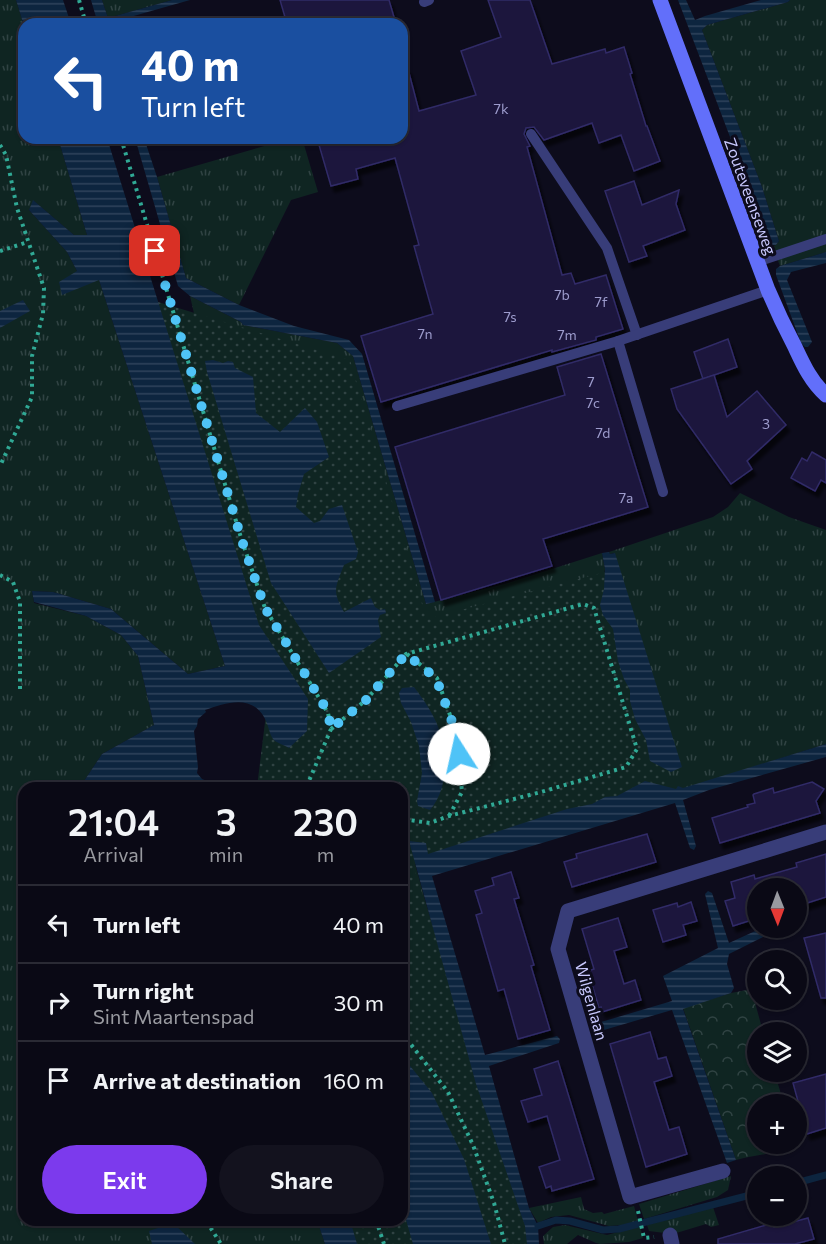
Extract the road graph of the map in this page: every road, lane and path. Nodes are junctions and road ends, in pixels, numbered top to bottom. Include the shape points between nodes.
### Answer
1 (79, 0) edge
2 (660, 0) edge
3 (85, 18) edge
4 (531, 134) dead end
5 (0, 144) edge
6 (123, 144) edge
7 (826, 239) edge
8 (28, 242) junction
9 (0, 251) edge
10 (757, 262) junction
11 (768, 290) junction
12 (637, 335) junction
13 (618, 341) junction
14 (826, 394) edge
15 (397, 406) dead end
16 (0, 466) edge
17 (663, 492) dead end
18 (0, 575) edge
19 (406, 654) junction
20 (20, 692) dead end
21 (331, 729) junction
22 (309, 782) edge
23 (449, 816) junction
24 (408, 820) edge
25 (826, 832) edge
26 (408, 1041) edge
27 (723, 1171) dead end
28 (639, 1216) dead end
29 (208, 1226) edge
30 (378, 1226) edge
31 (642, 1230) dead end
32 (221, 1244) edge
33 (384, 1244) edge
34 (506, 1244) edge

1 - 3 path
2 - 10 street, Zouteveenseweg
4 - 12 lane via 607,248
5 - 8 path
6 - 21 path via 265,608 328,712
7 - 10 lane
8 - 9 path
8 - 16 path via 44,288 44,314 32,356 32,397
10 - 11 street, Zouteveenseweg
11 - 12 lane
11 - 14 street, Zouteveenseweg via 810,376
12 - 13 lane
13 - 15 lane
13 - 17 lane
18 - 20 path via 13,582 20,602
19 - 21 path via 366,700
19 - 23 path via 436,678 457,735 462,792
19 - 23 path via 583,604 594,608 637,749 626,767
21 - 22 path
23 - 24 path via 430,823
25 - 27 street, Wilgenlaan via 568,911 558,949 630,1197
26 - 34 path via 448,1092 473,1145
28 - 31 path
29 - 32 path
30 - 33 path

